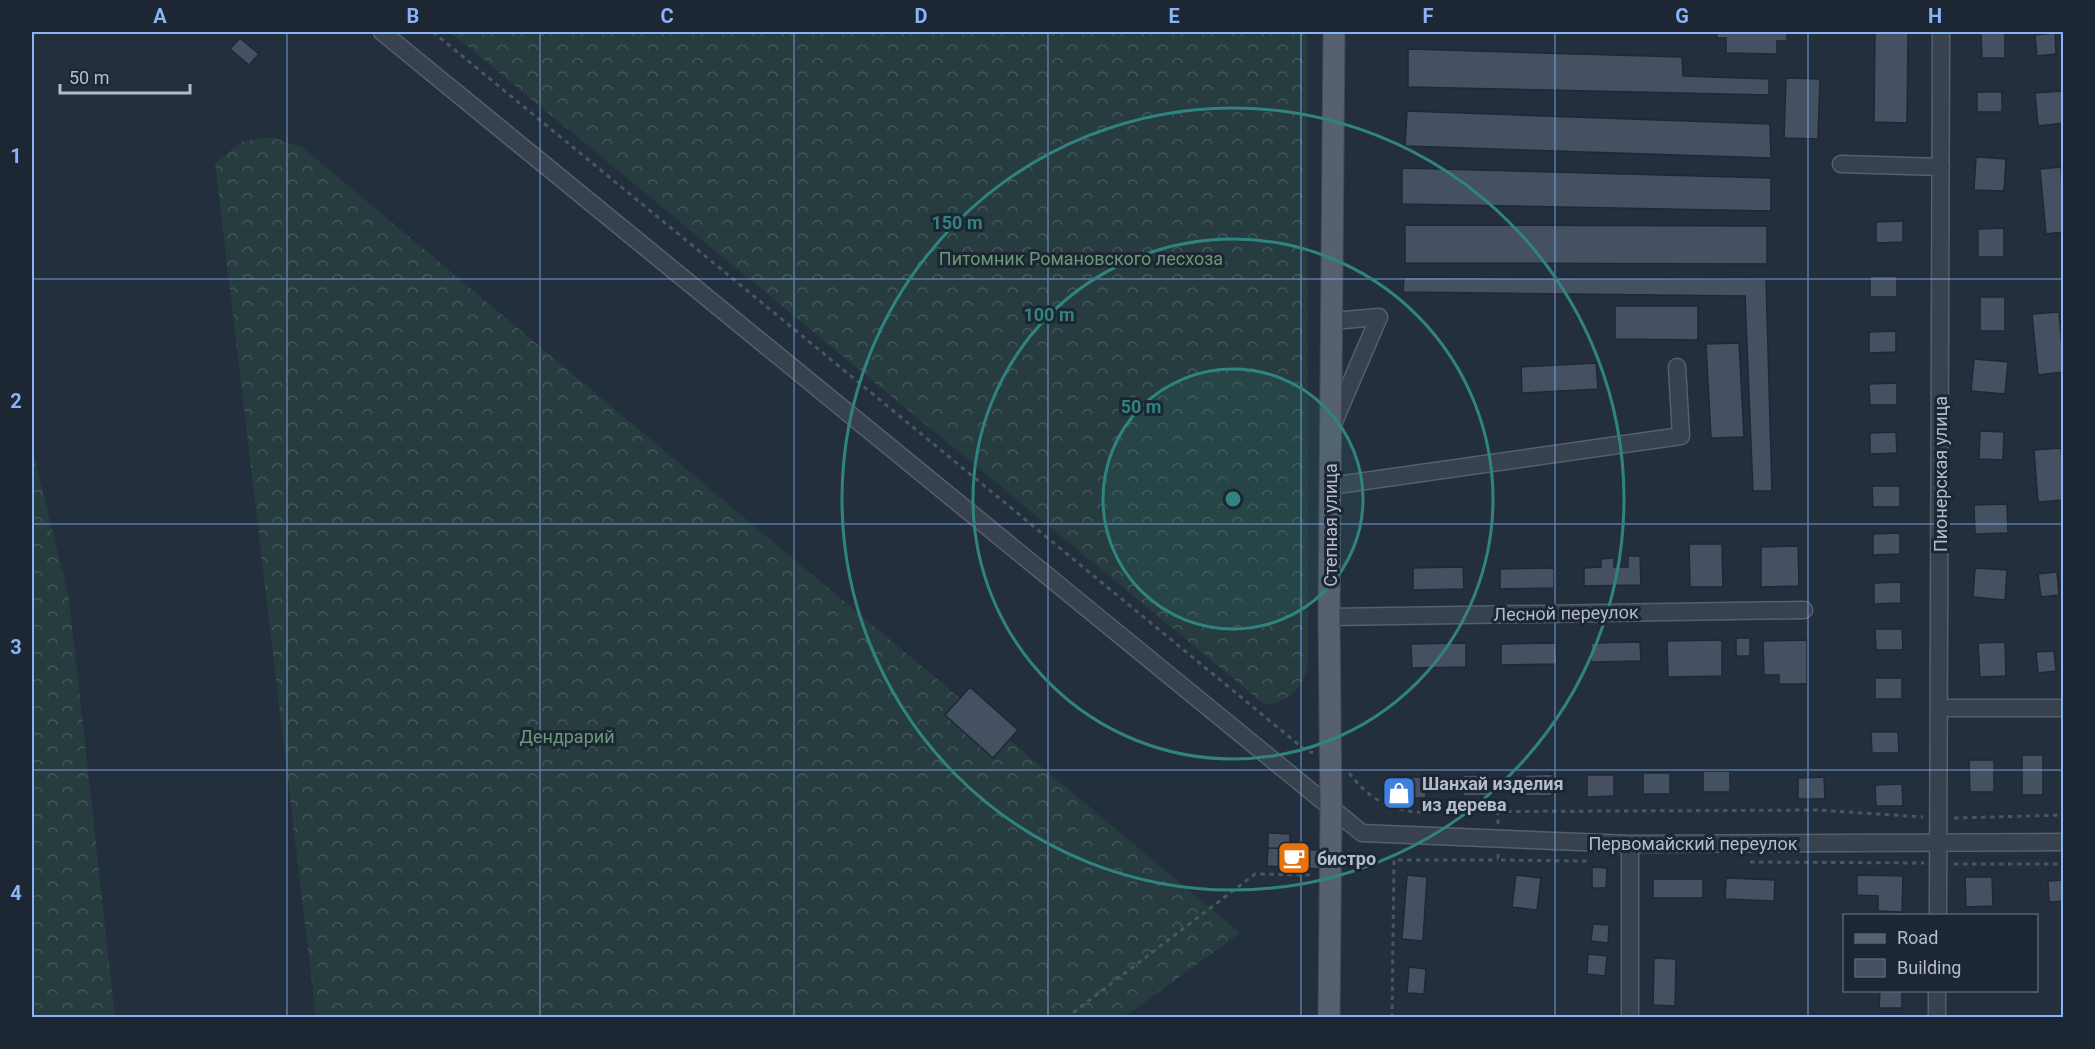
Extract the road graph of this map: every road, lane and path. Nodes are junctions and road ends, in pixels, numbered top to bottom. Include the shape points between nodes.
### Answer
1 (382, 32) edge
2 (433, 32) edge
3 (1334, 32) edge
4 (1941, 32) edge
5 (1841, 164) dead end
6 (1941, 166) junction
7 (1332, 321) junction
8 (1677, 367) dead end
9 (1330, 431) junction
10 (1330, 486) junction
11 (1804, 610) dead end
12 (1329, 617) junction
13 (1939, 708) junction
14 (2064, 708) edge
15 (1331, 762) junction
16 (1331, 809) junction
17 (2064, 815) edge
18 (1944, 818) junction
19 (2064, 842) edge
20 (1938, 843) junction
21 (1630, 844) junction
22 (1498, 860) dead end
23 (1331, 875) junction
24 (1938, 914) edge
25 (1937, 992) edge
26 (1066, 1017) edge
27 (1329, 1017) edge
28 (1392, 1017) edge
29 (1630, 1017) edge
30 (1937, 1017) edge

1 - 16 street, Первомайский переулок
2 - 15 path via 1304,749
3 - 7 main road, Степная улица
4 - 6 street, Пионерская улица
5 - 6 street
6 - 13 street, Пионерская улица
7 - 9 main road, Степная улица
7 - 9 street via 1379,317
8 - 10 street via 1681,436
9 - 10 main road, Степная улица
10 - 12 main road, Степная улица
11 - 12 street, Лесной переулок
12 - 15 main road, Степная улица
13 - 14 street
13 - 18 street, Пионерская улица
15 - 16 main road, Степная улица
15 - 18 path via 1345,767 1374,798 1393,808 1414,812 1818,810
16 - 21 street, Первомайский переулок via 1362,833
16 - 23 main road, Степная улица
17 - 18 path
18 - 20 street, Пионерская улица
19 - 20 street, Первомайский переулок
20 - 21 street, Первомайский переулок
20 - 24 street, Пионерская улица
21 - 29 street
22 - 28 path via 1394,860
23 - 26 path via 1255,874
23 - 27 main road, Степная улица
25 - 30 street

